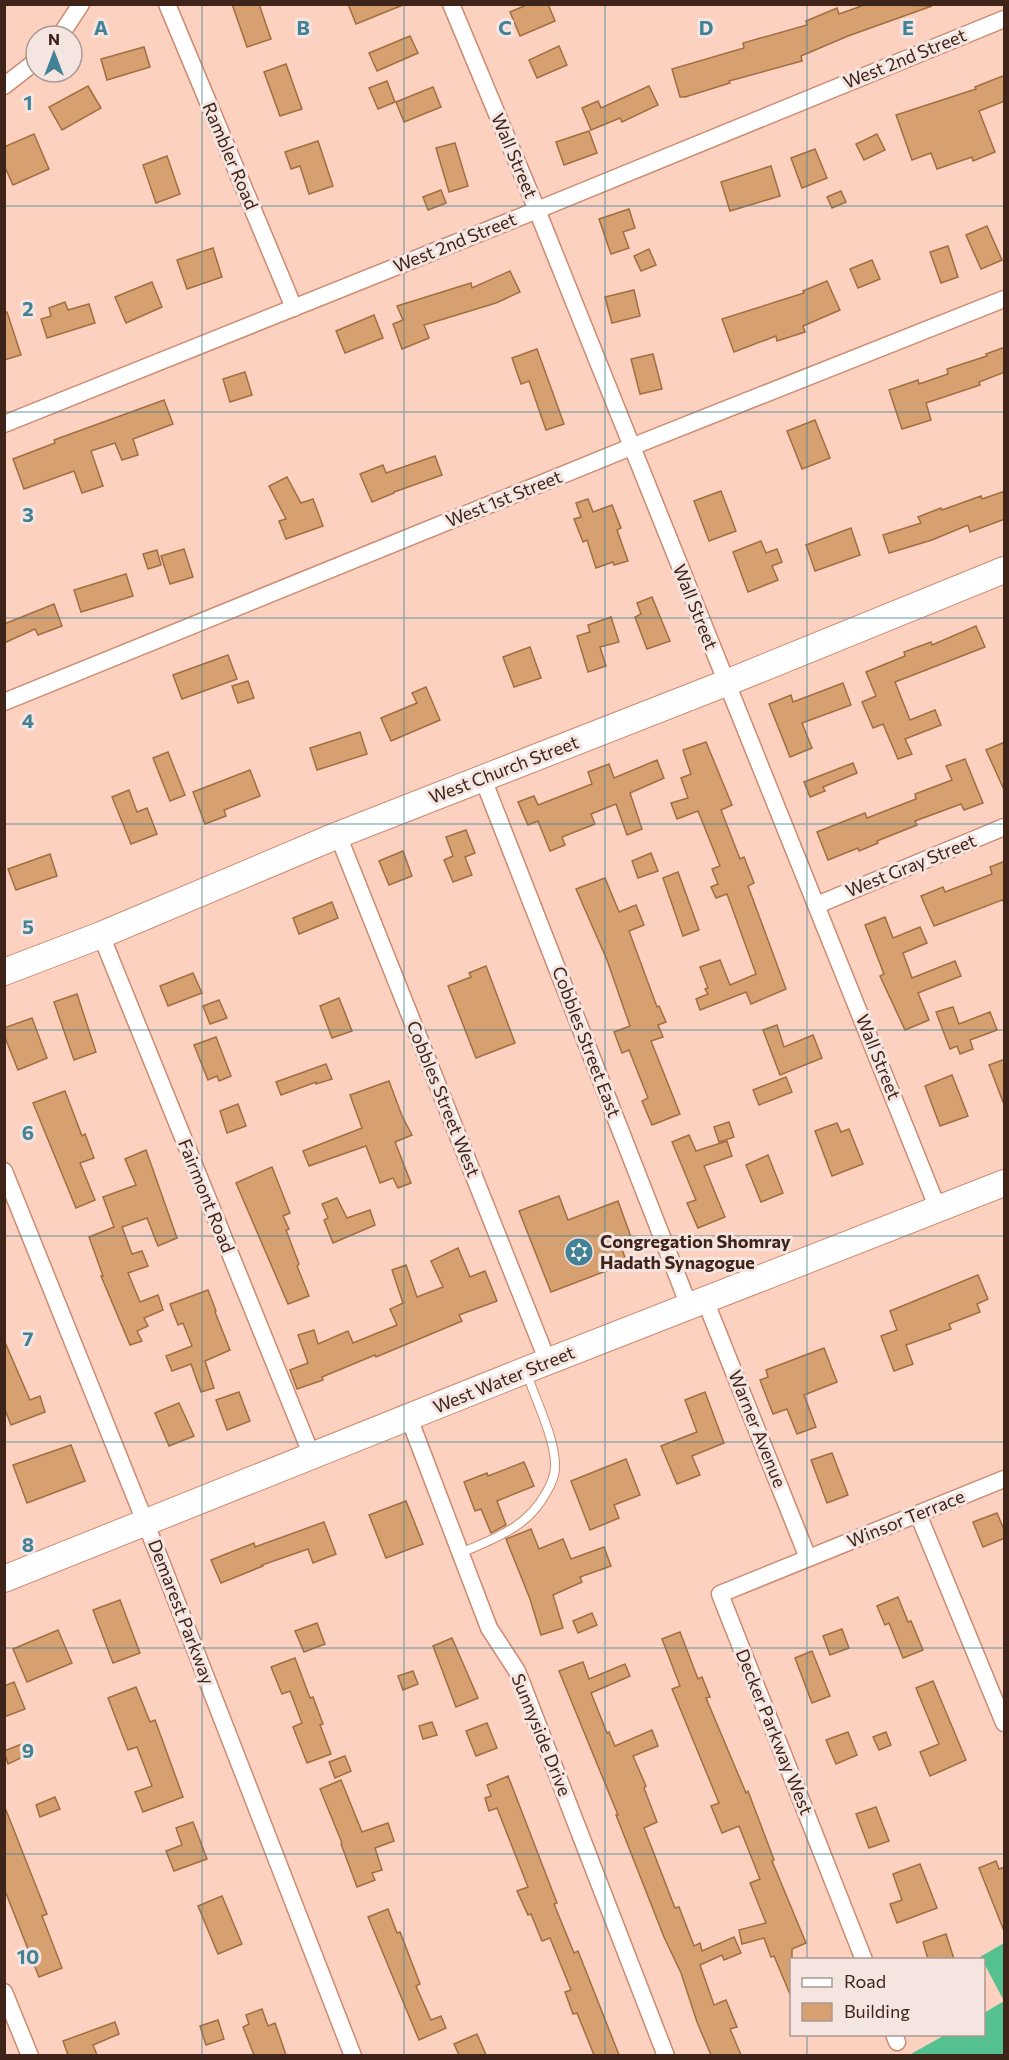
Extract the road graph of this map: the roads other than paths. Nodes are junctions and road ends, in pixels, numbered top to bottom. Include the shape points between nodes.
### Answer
1 (81, 4) edge
2 (167, 4) edge
3 (451, 4) edge
4 (1005, 19) edge
5 (68, 24) edge
6 (24, 70) edge
7 (4, 86) edge
8 (537, 210) junction
9 (1005, 299) edge
10 (294, 308) junction
11 (4, 424) edge
12 (631, 447) junction
13 (1005, 570) edge
14 (726, 683) junction
15 (4, 702) edge
16 (483, 779) junction
17 (1005, 827) edge
18 (338, 835) junction
19 (818, 905) junction
20 (101, 935) junction
21 (4, 972) edge
22 (4, 1171) edge
23 (1005, 1183) edge
24 (938, 1209) junction
25 (697, 1303) junction
26 (537, 1366) junction
27 (409, 1418) junction
28 (312, 1456) junction
29 (1005, 1479) edge
30 (918, 1514) junction
31 (146, 1523) junction
32 (461, 1553) junction
33 (808, 1558) junction
34 (4, 1579) edge
35 (1005, 1723) edge
36 (864, 1958) edge
37 (4, 1992) edge
38 (30, 2055) edge
39 (353, 2055) edge
40 (666, 2055) edge

1 - 5 street
2 - 10 street, Rambler Road
3 - 8 street, Wall Street
4 - 8 street, West 2nd Street
6 - 7 street
8 - 10 street, West 2nd Street
8 - 12 street, Wall Street
9 - 12 street, West 1st Street
10 - 11 street, West 2nd Street
12 - 14 street, Wall Street
12 - 15 street, West 1st Street
13 - 14 main road, West Church Street
14 - 16 main road, West Church Street
14 - 19 street, Wall Street
16 - 18 main road, West Church Street
16 - 25 street, Cobbles Street East
17 - 19 street, West Gray Street
18 - 20 main road, West Church Street
18 - 26 street, Cobbles Street West
19 - 24 street, Wall Street
20 - 21 main road, West Church Street
20 - 28 street, Fairmont Road
22 - 31 street, Demarest Parkway
23 - 24 main road, West Water Street
24 - 25 main road, West Water Street
25 - 26 main road, West Water Street
25 - 33 street, Warner Avenue
26 - 27 main road, West Water Street
26 - 32 lane via 555,1475 530,1517
27 - 28 main road, West Water Street
27 - 32 street, Sunnyside Drive
28 - 31 main road, West Water Street
29 - 30 street, Winsor Terrace
30 - 33 street, Winsor Terrace
30 - 35 street
31 - 34 main road, West Water Street
31 - 39 street, Demarest Parkway
32 - 40 street, Sunnyside Drive via 489,1628 517,1671
33 - 36 street, Decker Parkway West via 720,1594
37 - 38 street

